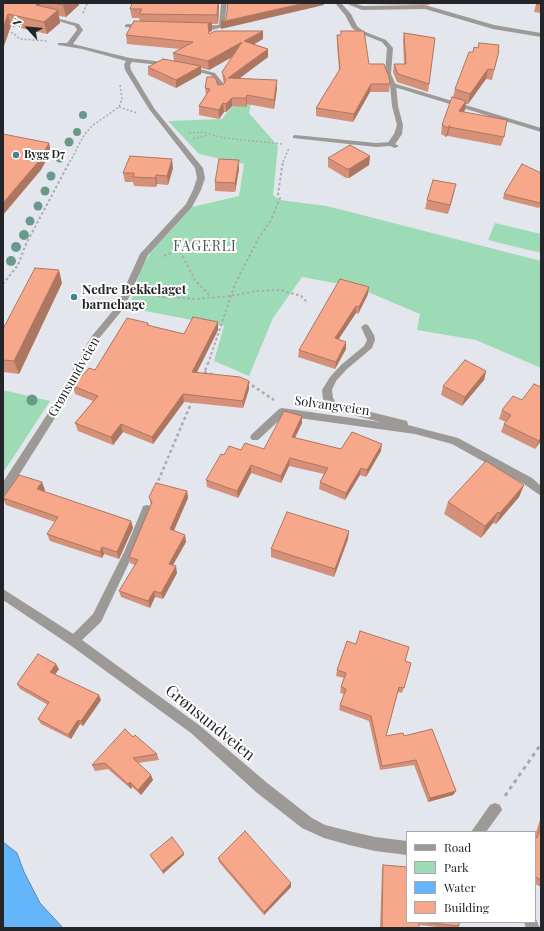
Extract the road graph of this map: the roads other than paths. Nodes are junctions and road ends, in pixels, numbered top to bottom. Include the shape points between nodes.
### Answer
1 (224, 3) edge
2 (338, 3) edge
3 (348, 3) edge
4 (41, 15) edge
5 (127, 26) dead end
6 (152, 27) edge
7 (189, 28) edge
8 (541, 35) edge
9 (60, 44) road end
10 (69, 45) junction
11 (130, 60) junction
12 (393, 85) junction
13 (221, 91) edge
14 (541, 130) edge
15 (295, 137) road end
16 (365, 327) dead end
17 (415, 430) junction
18 (255, 437) dead end
19 (3, 491) edge
20 (541, 492) edge
21 (147, 509) edge
22 (3, 594) edge
23 (74, 641) junction
24 (495, 810) road end
25 (479, 831) edge
26 (406, 848) edge

1 - 7 street via 222,26
2 - 12 street via 348,14 354,28 388,45 388,74
3 - 8 street via 362,8 425,7 493,27
4 - 10 street via 77,25 80,30
5 - 6 street
9 - 10 street
10 - 11 street
11 - 13 street via 179,66 213,74 220,83
11 - 19 street, Grønsundveien via 128,70 151,108 200,168 201,178 189,205 144,254 120,308 94,339 57,407
12 - 14 street
12 - 15 street via 400,125 393,145 376,146
16 - 17 street, Solvangveien via 371,340 368,348 333,379 326,390 328,398 332,404 341,408 399,422
17 - 18 street, Solvangveien via 282,412
17 - 20 street, Solvangveien via 455,441 528,481
21 - 23 street via 97,618
22 - 23 street, Grønsundveien
23 - 26 street, Grønsundveien via 195,729 307,823 349,838
24 - 25 street

